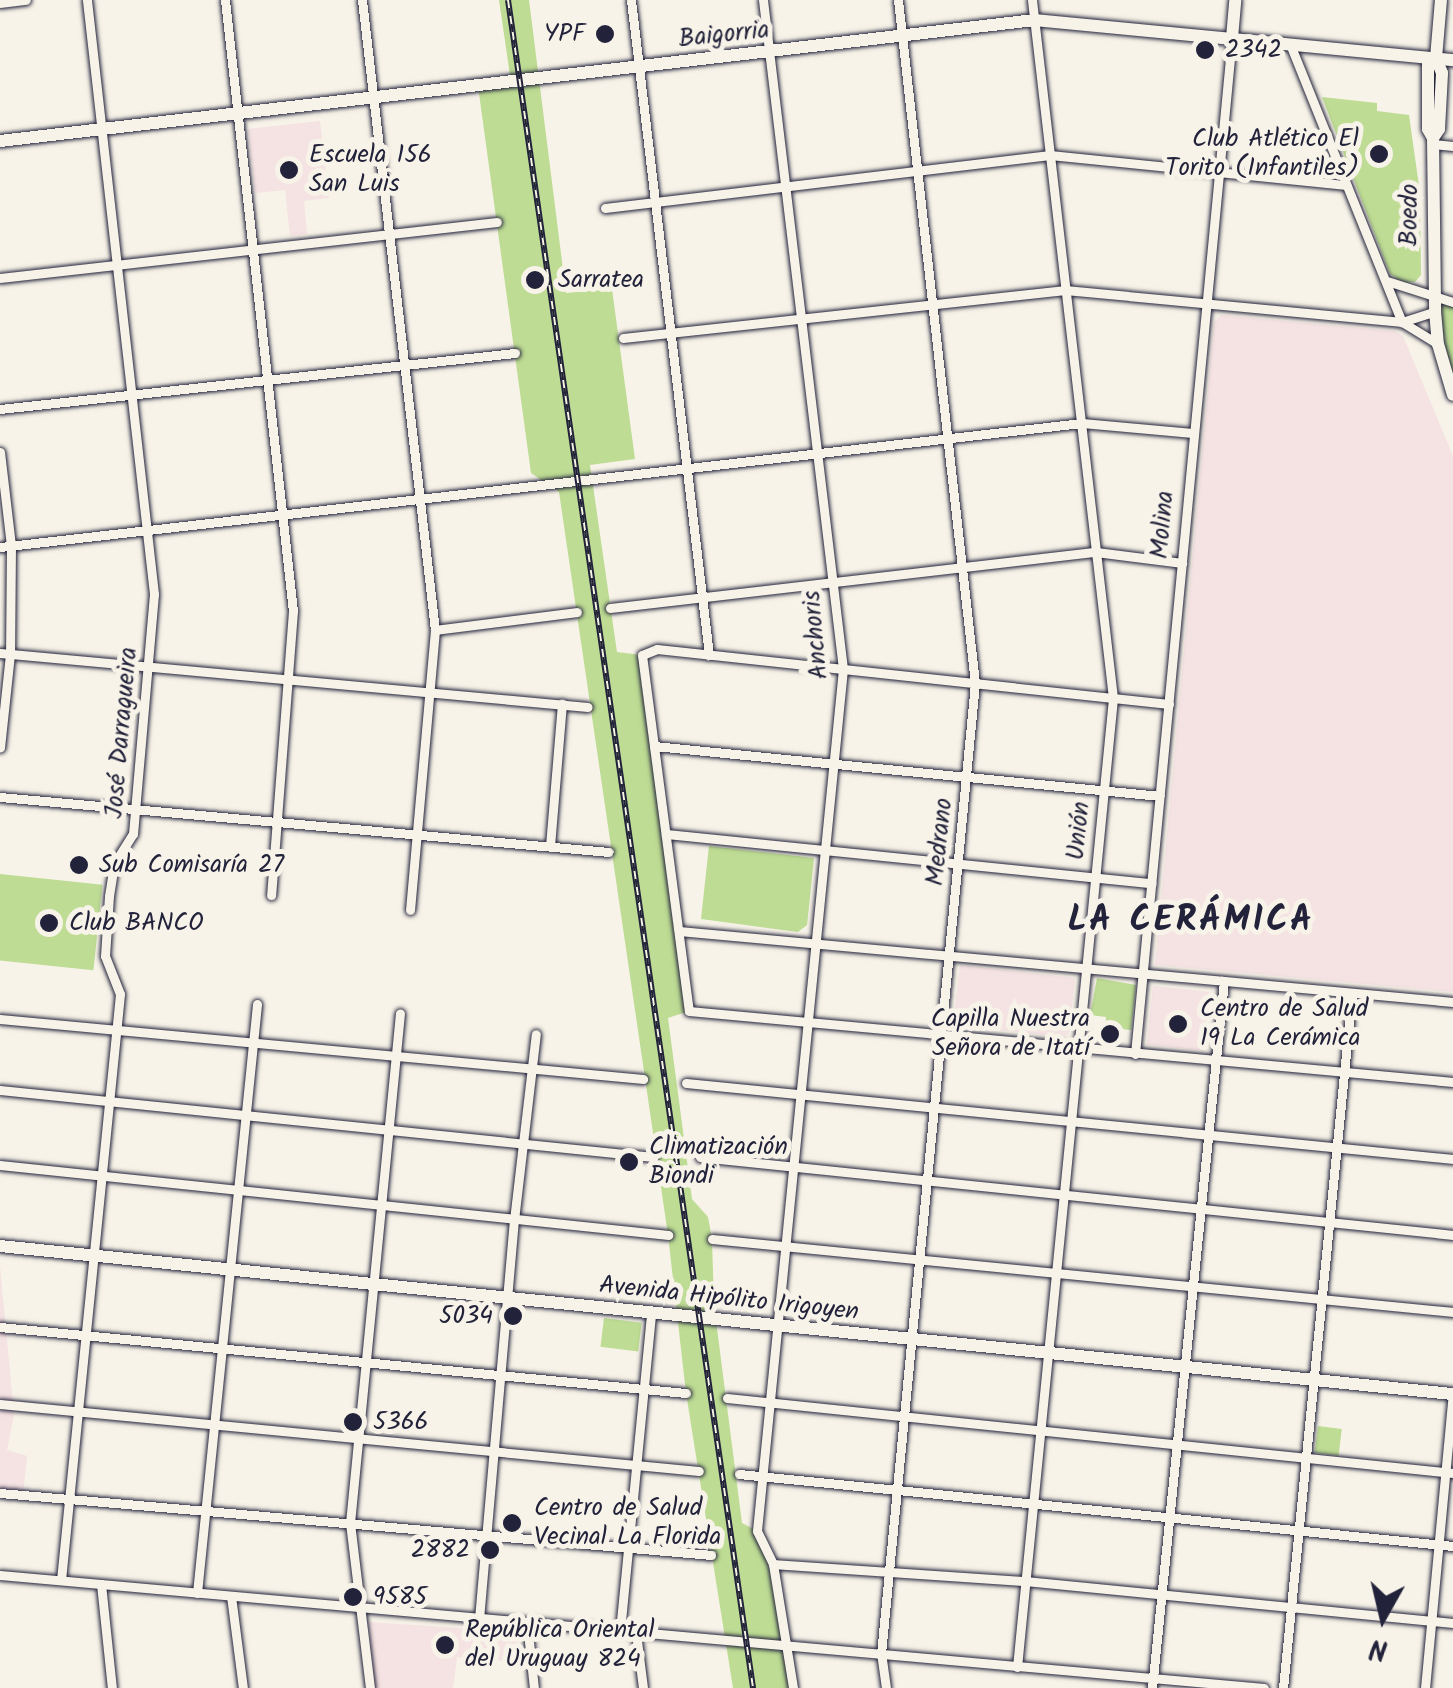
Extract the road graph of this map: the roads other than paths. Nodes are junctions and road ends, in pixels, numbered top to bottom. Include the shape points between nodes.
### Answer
1 (17, 0) edge
2 (26, 0) edge
3 (86, 0) edge
4 (224, 0) edge
5 (362, 0) edge
6 (631, 0) edge
7 (763, 0) edge
8 (898, 0) edge
9 (1032, 0) edge
10 (1235, 0) edge
11 (1441, 0) edge
12 (0, 2) edge
13 (1035, 20) junction
14 (903, 37) junction
15 (1232, 38) junction
16 (1290, 44) junction
17 (768, 53) junction
18 (1432, 58) junction
19 (1453, 60) edge
20 (640, 67) junction
21 (374, 98) junction
22 (237, 112) junction
23 (101, 129) junction
24 (0, 141) edge
25 (1433, 141) junction
26 (1453, 146) edge
27 (1050, 154) junction
28 (918, 170) junction
29 (1220, 171) junction
30 (1346, 185) junction
31 (784, 186) junction
32 (654, 202) junction
33 (605, 208) dead end
34 (497, 222) dead end
35 (389, 234) junction
36 (252, 249) junction
37 (117, 264) junction
38 (0, 278) edge
39 (1385, 279) junction
40 (1066, 290) junction
41 (1433, 292) junction
42 (1453, 302) edge
43 (1207, 303) junction
44 (933, 304) junction
45 (1434, 310) junction
46 (800, 316) junction
47 (1402, 322) junction
48 (670, 332) junction
49 (623, 338) dead end
50 (1438, 344) junction
51 (514, 353) dead end
52 (404, 365) junction
53 (267, 380) junction
54 (132, 394) junction
55 (1453, 395) edge
56 (0, 409) edge
57 (1081, 423) junction
58 (1194, 433) junction
59 (948, 438) junction
60 (0, 452) edge
61 (817, 452) junction
62 (685, 468) junction
63 (420, 498) junction
64 (282, 514) junction
65 (147, 530) junction
66 (6, 546) edge
67 (1096, 552) junction
68 (1182, 563) junction
69 (963, 566) junction
70 (832, 582) junction
71 (700, 596) junction
72 (610, 608) dead end
73 (577, 612) dead end
74 (435, 630) junction
75 (5, 654) edge
76 (708, 654) junction
77 (147, 666) junction
78 (843, 669) junction
79 (289, 680) junction
80 (975, 683) junction
81 (429, 692) junction
82 (1113, 698) junction
83 (562, 704) junction
84 (1169, 704) junction
85 (588, 707) dead end
86 (654, 746) junction
87 (0, 747) edge
88 (834, 763) junction
89 (966, 776) junction
90 (1103, 790) junction
91 (1160, 796) junction
92 (0, 797) edge
93 (135, 810) junction
94 (277, 822) junction
95 (417, 834) junction
96 (666, 834) junction
97 (550, 846) junction
98 (825, 850) junction
99 (608, 852) dead end
100 (958, 864) junction
101 (1094, 877) junction
102 (1152, 883) junction
103 (271, 895) dead end
104 (410, 910) dead end
105 (679, 931) junction
106 (816, 944) junction
107 (949, 955) junction
108 (1086, 968) junction
109 (1143, 973) junction
110 (1224, 981) junction
111 (1352, 992) junction
112 (1453, 1002) edge
113 (257, 1004) dead end
114 (400, 1013) dead end
115 (0, 1019) edge
116 (808, 1022) junction
117 (116, 1030) junction
118 (536, 1034) dead end
119 (941, 1036) junction
120 (252, 1042) junction
121 (1077, 1049) junction
122 (1136, 1054) junction
123 (396, 1056) junction
124 (1215, 1062) junction
125 (532, 1069) junction
126 (1344, 1072) junction
127 (643, 1079) dead end
128 (1453, 1082) edge
129 (686, 1083) dead end
130 (0, 1090) edge
131 (800, 1094) junction
132 (107, 1101) junction
133 (934, 1108) junction
134 (244, 1116) junction
135 (1070, 1121) junction
136 (388, 1130) junction
137 (1208, 1135) junction
138 (522, 1144) junction
139 (1336, 1148) junction
140 (700, 1156) dead end
141 (654, 1158) dead end
142 (1453, 1160) edge
143 (0, 1165) edge
144 (793, 1166) junction
145 (100, 1176) junction
146 (927, 1180) junction
147 (237, 1190) junction
148 (1062, 1194) junction
149 (380, 1206) junction
150 (1200, 1208) junction
151 (514, 1220) junction
152 (1329, 1222) junction
153 (668, 1235) dead end
154 (1453, 1236) edge
155 (712, 1239) dead end
156 (0, 1246) edge
157 (785, 1246) junction
158 (93, 1254) junction
159 (919, 1260) junction
160 (229, 1269) junction
161 (1054, 1273) junction
162 (373, 1284) junction
163 (1192, 1286) junction
164 (508, 1298) junction
165 (1321, 1299) junction
166 (1453, 1312) edge
167 (652, 1315) junction
168 (0, 1327) edge
169 (777, 1327) junction
170 (84, 1336) junction
171 (911, 1341) junction
172 (221, 1348) junction
173 (1046, 1354) junction
174 (365, 1362) junction
175 (1184, 1366) junction
176 (500, 1376) junction
177 (1313, 1380) junction
178 (644, 1390) junction
179 (686, 1394) dead end
180 (1453, 1394) edge
181 (727, 1398) dead end
182 (770, 1402) junction
183 (0, 1404) edge
184 (77, 1411) junction
185 (904, 1417) junction
186 (214, 1424) junction
187 (1038, 1430) junction
188 (358, 1438) junction
189 (1176, 1445) junction
190 (494, 1451) junction
191 (1306, 1458) junction
192 (636, 1465) junction
193 (699, 1471) dead end
194 (1449, 1473) edge
195 (739, 1474) dead end
196 (762, 1476) junction
197 (897, 1490) junction
198 (0, 1493) edge
199 (69, 1499) junction
200 (1030, 1503) junction
201 (205, 1510) junction
202 (1169, 1518) junction
203 (350, 1523) junction
204 (1298, 1530) junction
205 (486, 1535) junction
206 (1439, 1545) junction
207 (1453, 1546) edge
208 (628, 1548) junction
209 (710, 1555) dead end
210 (773, 1564) junction
211 (890, 1572) junction
212 (0, 1575) edge
213 (61, 1580) junction
214 (1026, 1582) junction
215 (102, 1584) junction
216 (197, 1593) junction
217 (1161, 1595) junction
218 (231, 1596) junction
219 (361, 1609) junction
220 (1290, 1609) junction
221 (479, 1619) junction
222 (1432, 1621) junction
223 (1453, 1623) edge
224 (528, 1624) junction
225 (620, 1632) junction
226 (636, 1633) junction
227 (787, 1646) junction
228 (881, 1654) junction
229 (1017, 1667) junction
230 (1152, 1683) edge
231 (112, 1688) edge
232 (243, 1688) edge
233 (370, 1688) edge
234 (534, 1688) edge
235 (643, 1688) edge
236 (793, 1688) edge
237 (886, 1688) edge
238 (1264, 1688) edge
239 (1283, 1688) edge
240 (1426, 1688) edge

1 - 2 street
1 - 12 street
3 - 23 street, José Darragueira
4 - 22 street
5 - 21 street
6 - 20 street
7 - 17 street, Anchoris
8 - 14 street, Medrano
9 - 13 street, Unión
10 - 15 street, Molina
11 - 18 street, Boedo
13 - 14 street, Baigorria
13 - 15 street, Baigorria
13 - 27 street, Unión
14 - 17 street, Baigorria
14 - 28 street, Medrano
15 - 16 street, Baigorria
15 - 29 street, Molina
16 - 18 street, Baigorria
16 - 30 street
17 - 20 street, Baigorria
17 - 31 street, Anchoris
18 - 19 street, Baigorria
18 - 25 street, Boedo via 1442,73
20 - 21 street, Baigorria
20 - 32 street
21 - 22 street, Baigorria
21 - 35 street
22 - 23 street, Baigorria
22 - 36 street
23 - 24 street, Baigorria
23 - 37 street, José Darragueira
25 - 26 street
25 - 41 street, Boedo
27 - 28 street
27 - 29 street
27 - 40 street, Unión
28 - 31 street
28 - 44 street, Medrano
29 - 30 street
29 - 43 street, Molina
30 - 39 street
31 - 32 street
31 - 46 street, Anchoris
32 - 33 street
32 - 48 street
34 - 35 street
35 - 36 street
35 - 52 street
36 - 37 street
36 - 53 street
37 - 38 street
37 - 54 street, José Darragueira
39 - 41 street, Boedo
39 - 47 street
40 - 43 street
40 - 44 street
40 - 57 street, Unión
41 - 42 street, Boedo
41 - 45 street, Boedo
43 - 47 street
43 - 58 street, Molina
44 - 46 street
44 - 59 street, Medrano
45 - 47 street
45 - 50 street, Boedo
46 - 48 street
46 - 61 street, Anchoris
47 - 50 street
48 - 49 street
48 - 62 street
50 - 55 street, Boedo
51 - 52 street
52 - 53 street
52 - 63 street
53 - 54 street
53 - 64 street
54 - 56 street
54 - 65 street, José Darragueira
57 - 58 street
57 - 59 street
57 - 67 street, Unión
58 - 68 street, Molina
59 - 61 street
59 - 69 street, Medrano
60 - 66 street
61 - 62 street
61 - 70 street, Anchoris
62 - 63 street
62 - 71 street
63 - 64 street
63 - 74 street
64 - 65 street
64 - 79 street via 293,611
65 - 66 street
65 - 77 street, José Darragueira via 154,594
66 - 75 street
67 - 68 street
67 - 69 street
67 - 82 street, Unión
68 - 84 street, Molina
69 - 70 street
69 - 80 street, Medrano
70 - 71 street
70 - 78 street, Anchoris
71 - 72 street
71 - 76 street
73 - 74 street
74 - 81 street
75 - 77 street
75 - 87 street
76 - 78 street
76 - 86 street via 657,649 642,655
77 - 79 street
77 - 93 street, José Darragueira
78 - 80 street
78 - 88 street, Anchoris
79 - 81 street
79 - 94 street
80 - 82 street
80 - 89 street, Medrano
81 - 83 street
81 - 95 street
82 - 84 street
82 - 90 street, Unión
83 - 85 street
83 - 97 street
84 - 91 street, Molina
86 - 88 street
86 - 96 street
88 - 89 street
88 - 98 street, Anchoris
89 - 90 street
89 - 100 street, Medrano
90 - 91 street
90 - 101 street, Unión
91 - 102 street, Molina
92 - 93 street
93 - 94 street
93 - 117 street, José Darragueira via 133,834 114,864 108,896 105,956 120,994
94 - 95 street
94 - 103 street
95 - 97 street
95 - 104 street
96 - 98 street
96 - 105 street
97 - 99 street
98 - 100 street
98 - 106 street, Anchoris
100 - 101 street
100 - 107 street, Medrano
101 - 102 street
101 - 108 street, Unión
102 - 109 street, Molina
105 - 106 street
105 - 116 street via 690,1011
106 - 107 street
106 - 116 street, Anchoris
107 - 108 street
107 - 119 street, Medrano
108 - 109 street
108 - 121 street, Unión
109 - 110 street
109 - 122 street, Molina
110 - 111 street
110 - 124 street
111 - 112 street
111 - 126 street
113 - 120 street
114 - 123 street
115 - 117 street
116 - 119 street
116 - 131 street, Anchoris
117 - 120 street
117 - 132 street, José Darragueira
118 - 125 street
119 - 121 street
119 - 133 street, Medrano
120 - 123 street
120 - 134 street
121 - 122 street
121 - 135 street, Unión
122 - 124 street
123 - 125 street
123 - 136 street
124 - 126 street
124 - 137 street
125 - 127 street
125 - 138 street
126 - 128 street
126 - 139 street
129 - 131 street
130 - 132 street
131 - 133 street
131 - 144 street, Anchoris
132 - 134 street
132 - 145 street, José Darragueira
133 - 135 street
133 - 146 street, Medrano
134 - 136 street
134 - 147 street
135 - 137 street
135 - 148 street, Unión
136 - 138 street
136 - 149 street
137 - 139 street
137 - 150 street
138 - 141 street
138 - 151 street
139 - 142 street
139 - 152 street
140 - 144 street
143 - 145 street
144 - 146 street
144 - 157 street, Anchoris
145 - 147 street
145 - 158 street, José Darragueira
146 - 148 street
146 - 159 street, Medrano
147 - 149 street
147 - 160 street
148 - 150 street
148 - 161 street, Unión
149 - 151 street
149 - 162 street
150 - 152 street
150 - 163 street
151 - 153 street
151 - 164 street
152 - 154 street
152 - 165 street
155 - 157 street
156 - 158 street, Avenida Hipólito Irigoyen
157 - 159 street
157 - 169 street, Anchoris
158 - 160 street, Avenida Hipólito Irigoyen
158 - 170 street, José Darragueira
159 - 161 street
159 - 171 street, Medrano
160 - 162 street, Avenida Hipólito Irigoyen
160 - 172 street
161 - 163 street
161 - 173 street, Unión
162 - 164 street, Avenida Hipólito Irigoyen
162 - 174 street
163 - 165 street
163 - 175 street
164 - 167 street, Avenida Hipólito Irigoyen
164 - 176 street
165 - 166 street
165 - 177 street
167 - 169 street, Avenida Hipólito Irigoyen
167 - 178 street
168 - 170 street
169 - 171 street, Avenida Hipólito Irigoyen
169 - 182 street, Anchoris
170 - 172 street
170 - 184 street, José Darragueira
171 - 173 street, Avenida Hipólito Irigoyen
171 - 185 street, Medrano
172 - 174 street
172 - 186 street
173 - 175 street, Avenida Hipólito Irigoyen
173 - 187 street, Unión
174 - 176 street
174 - 188 street
175 - 177 street, Avenida Hipólito Irigoyen
175 - 189 street
176 - 178 street
176 - 190 street
177 - 180 street, Avenida Hipólito Irigoyen
177 - 191 street
178 - 179 street
178 - 192 street
180 - 194 street
181 - 182 street
182 - 185 street
182 - 196 street, Anchoris
183 - 184 street
184 - 186 street
184 - 199 street, José Darragueira
185 - 187 street
185 - 197 street, Medrano
186 - 188 street
186 - 201 street
187 - 189 street
187 - 200 street, Unión
188 - 190 street
188 - 203 street
189 - 191 street
189 - 202 street
190 - 192 street
190 - 205 street
191 - 194 street
191 - 204 street
192 - 193 street
192 - 208 street
194 - 206 street
195 - 196 street
196 - 197 street
196 - 210 street, Anchoris via 757,1531
197 - 200 street
197 - 211 street, Medrano
198 - 199 street
199 - 201 street
199 - 213 street, José Darragueira
200 - 202 street
200 - 214 street, Unión
201 - 203 street
201 - 216 street
202 - 204 street
202 - 217 street
203 - 205 street
203 - 219 street
204 - 206 street
204 - 220 street
205 - 208 street
205 - 221 street
206 - 207 street
206 - 222 street
208 - 209 street
208 - 225 street
210 - 211 street
210 - 227 street, Anchoris
211 - 214 street
211 - 228 street, Medrano
212 - 213 street
213 - 215 street
214 - 217 street
214 - 229 street, Unión
215 - 216 street
215 - 231 street
216 - 218 street
217 - 220 street
217 - 230 street
218 - 219 street
218 - 232 street
219 - 221 street
219 - 233 street
220 - 222 street
220 - 239 street
221 - 224 street
222 - 223 street
222 - 240 street
224 - 225 street
224 - 234 street
225 - 226 street
226 - 227 street
226 - 235 street
227 - 228 street
227 - 236 street, Anchoris
228 - 229 street
228 - 237 street, Medrano
229 - 230 street
230 - 238 street

